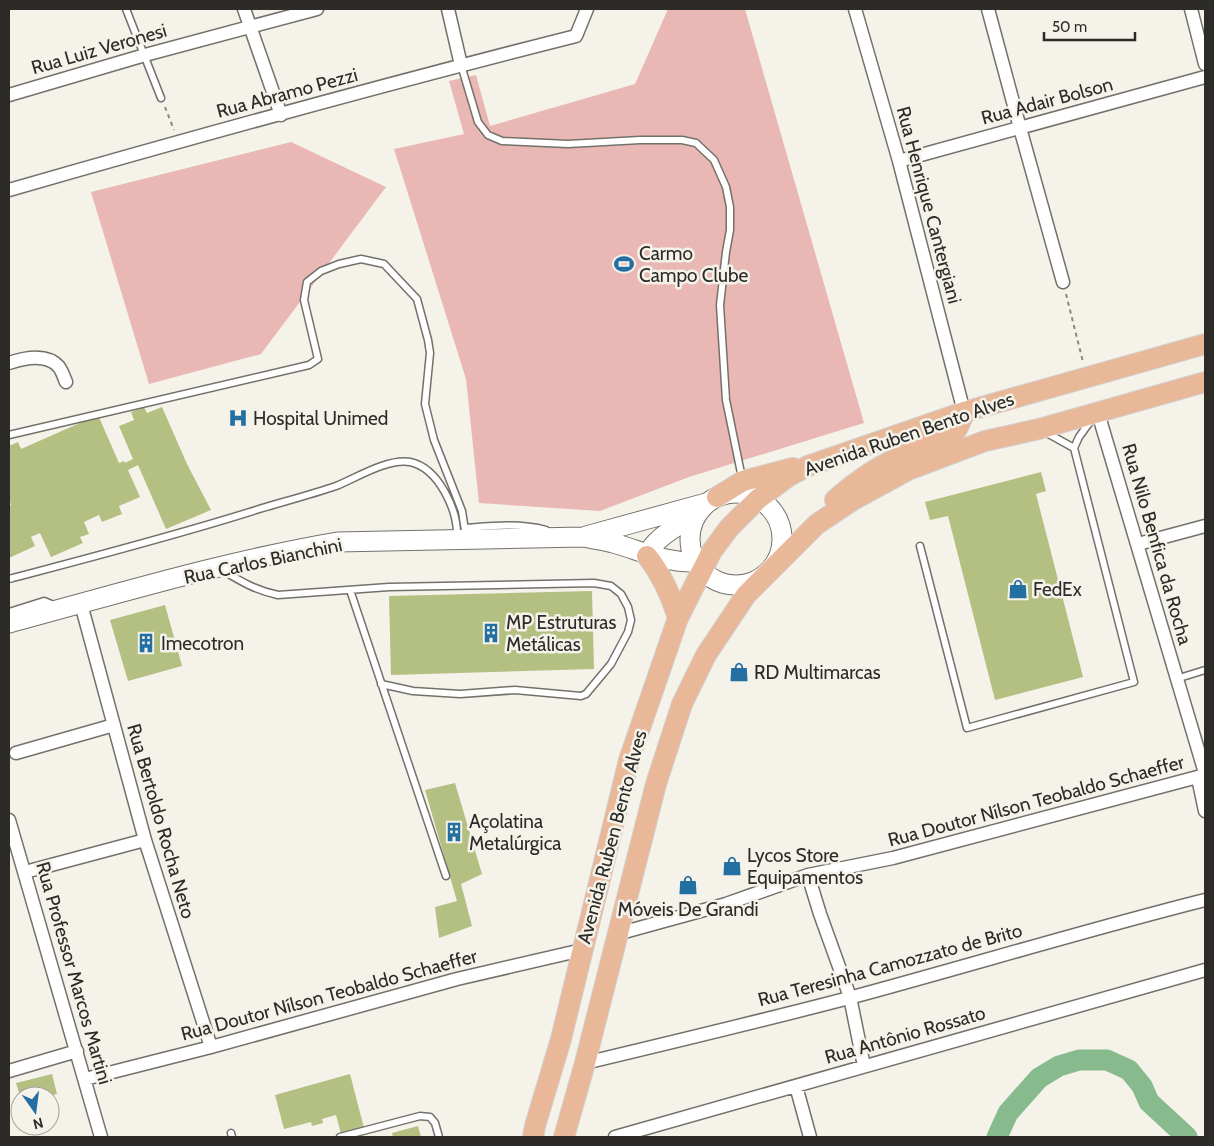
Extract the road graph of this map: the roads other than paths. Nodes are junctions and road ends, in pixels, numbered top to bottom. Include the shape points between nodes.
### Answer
1 (126, 9) edge
2 (244, 9) edge
3 (317, 9) edge
4 (448, 9) edge
5 (587, 9) edge
6 (855, 9) edge
7 (988, 9) edge
8 (1191, 9) edge
9 (250, 26) junction
10 (145, 55) junction
11 (1205, 64) edge
12 (461, 65) junction
13 (1205, 77) edge
14 (9, 95) edge
15 (162, 98) road end
16 (282, 115) junction
17 (1020, 128) junction
18 (899, 161) junction
19 (9, 190) edge
20 (1063, 282) road end
21 (1205, 344) edge
22 (9, 363) edge
23 (66, 382) dead end
24 (1205, 382) edge
25 (964, 412) junction
26 (1098, 413) junction
27 (1040, 429) junction
28 (9, 435) edge
29 (1074, 448) junction
30 (808, 466) junction
31 (743, 481) junction
32 (453, 489) junction
33 (446, 494) junction
34 (758, 499) junction
35 (707, 504) junction
36 (817, 524) junction
37 (1205, 526) edge
38 (463, 536) junction
39 (578, 537) junction
40 (1138, 544) junction
41 (920, 546) dead end
42 (647, 556) junction
43 (699, 566) junction
44 (772, 567) junction
45 (218, 568) junction
46 (9, 579) edge
47 (350, 590) junction
48 (81, 604) junction
49 (61, 609) junction
50 (9, 612) edge
51 (678, 618) junction
52 (9, 623) edge
53 (1205, 670) edge
54 (1176, 680) junction
55 (382, 684) junction
56 (114, 725) junction
57 (16, 753) dead end
58 (1203, 775) edge
59 (1205, 811) edge
60 (9, 820) edge
61 (145, 840) junction
62 (24, 872) junction
63 (808, 875) junction
64 (446, 876) dead end
65 (1205, 900) edge
66 (617, 934) junction
67 (582, 950) junction
68 (1205, 970) edge
69 (850, 997) junction
70 (211, 1047) junction
71 (77, 1051) junction
72 (585, 1063) junction
73 (864, 1066) junction
74 (9, 1071) edge
75 (85, 1079) junction
76 (796, 1086) junction
77 (101, 1137) edge
78 (340, 1137) edge
79 (439, 1137) edge
80 (533, 1137) edge
81 (564, 1137) edge
82 (615, 1137) edge
83 (810, 1137) edge

1 - 10 lane
2 - 9 street
3 - 9 street, Rua Luiz Veronesi
4 - 12 street
5 - 12 street, Rua Abramo Pezzi via 576,36
6 - 18 street, Rua Henrique Cantergiani
7 - 17 street
8 - 11 street
9 - 10 street, Rua Luiz Veronesi
9 - 16 street
10 - 14 street, Rua Luiz Veronesi
10 - 15 lane
12 - 16 street, Rua Abramo Pezzi
12 - 31 lane via 478,122 488,135 502,141 568,144 682,140 696,143 714,160 726,187 730,207 720,305 726,400
13 - 17 street, Rua Adair Bolson
16 - 19 street, Rua Abramo Pezzi
17 - 18 street, Rua Adair Bolson
17 - 20 street
18 - 25 street, Rua Henrique Cantergiani
21 - 25 main road, Avenida Ruben Bento Alves
22 - 23 street via 44,358 59,367
24 - 26 main road, Avenida Ruben Bento Alves
25 - 30 main road, Avenida Ruben Bento Alves
25 - 36 main road via 950,437 882,465 856,482 835,500
26 - 27 main road, Avenida Ruben Bento Alves
26 - 29 lane
26 - 40 street, Rua Nilo Benfica da Rocha
27 - 29 lane
27 - 36 main road, Avenida Ruben Bento Alves via 985,442 908,470
28 - 32 lane via 309,365 318,359 304,300 307,282 321,271 361,259 384,264 417,299 430,353 425,404 434,440
29 - 41 lane via 1134,682 967,728
30 - 31 main road
30 - 34 main road, Avenida Ruben Bento Alves
31 - 35 main road
32 - 33 lane
32 - 38 lane via 462,512
33 - 38 lane
33 - 46 lane via 438,480 423,468 410,462 393,463 336,486 176,535
34 - 35 street, Rua Carlos Bianchini via 733,493
34 - 43 main road, Avenida Ruben Bento Alves via 729,528
34 - 44 street via 769,507 780,528 782,542
35 - 39 street, Rua Carlos Bianchini
35 - 42 street via 660,539
35 - 43 street via 692,524 690,539 692,554
36 - 44 main road, Avenida Ruben Bento Alves
37 - 40 street
38 - 39 street, Rua Carlos Bianchini
38 - 45 street, Rua Carlos Bianchini via 337,542
39 - 42 street, Rua Carlos Bianchini via 611,542
40 - 54 street, Rua Nilo Benfica da Rocha
42 - 43 street, Rua Carlos Bianchini
42 - 51 main road via 667,585
43 - 44 street via 715,580 728,584 743,584 757,579
43 - 51 main road, Avenida Ruben Bento Alves
44 - 66 main road, Avenida Ruben Bento Alves via 746,595 727,623 706,655 682,704 656,784
45 - 47 lane via 261,592 278,595
45 - 48 street, Rua Carlos Bianchini
47 - 55 lane
47 - 55 lane via 594,583 611,586 621,594 628,607 631,620 628,632 611,664 581,696 515,690 460,694 413,691
48 - 49 street, Rua Carlos Bianchini
48 - 56 street, Rua Bertoldo Rocha Neto
49 - 50 lane via 44,601
49 - 52 street, Rua Carlos Bianchini
51 - 67 main road, Avenida Ruben Bento Alves via 629,760
53 - 54 lane
54 - 58 street, Rua Nilo Benfica da Rocha
55 - 64 lane
56 - 57 street
56 - 61 street, Rua Bertoldo Rocha Neto
58 - 59 street
58 - 63 street, Rua Doutor Nílson Teobaldo Schaeffer via 893,858
60 - 62 street, Rua Professor Marcos Martini
61 - 62 street
61 - 70 street, Rua Bertoldo Rocha Neto
62 - 71 street, Rua Professor Marcos Martini
63 - 66 street, Rua Doutor Nílson Teobaldo Schaeffer via 726,904
63 - 69 street
65 - 69 street, Rua Teresinha Camozzato de Brito
66 - 72 main road, Avenida Ruben Bento Alves
67 - 70 street, Rua Doutor Nílson Teobaldo Schaeffer via 457,979
67 - 80 main road, Avenida Ruben Bento Alves
68 - 73 street, Rua Antônio Rossato
69 - 72 street, Rua Teresinha Camozzato de Brito
69 - 73 street
70 - 75 street, Rua Doutor Nílson Teobaldo Schaeffer
71 - 74 street
71 - 75 street, Rua Professor Marcos Martini
72 - 81 main road, Avenida Ruben Bento Alves
73 - 76 street, Rua Antônio Rossato
75 - 77 street, Rua Professor Marcos Martini
76 - 82 street, Rua Antônio Rossato
76 - 83 street
78 - 79 lane via 430,1116

